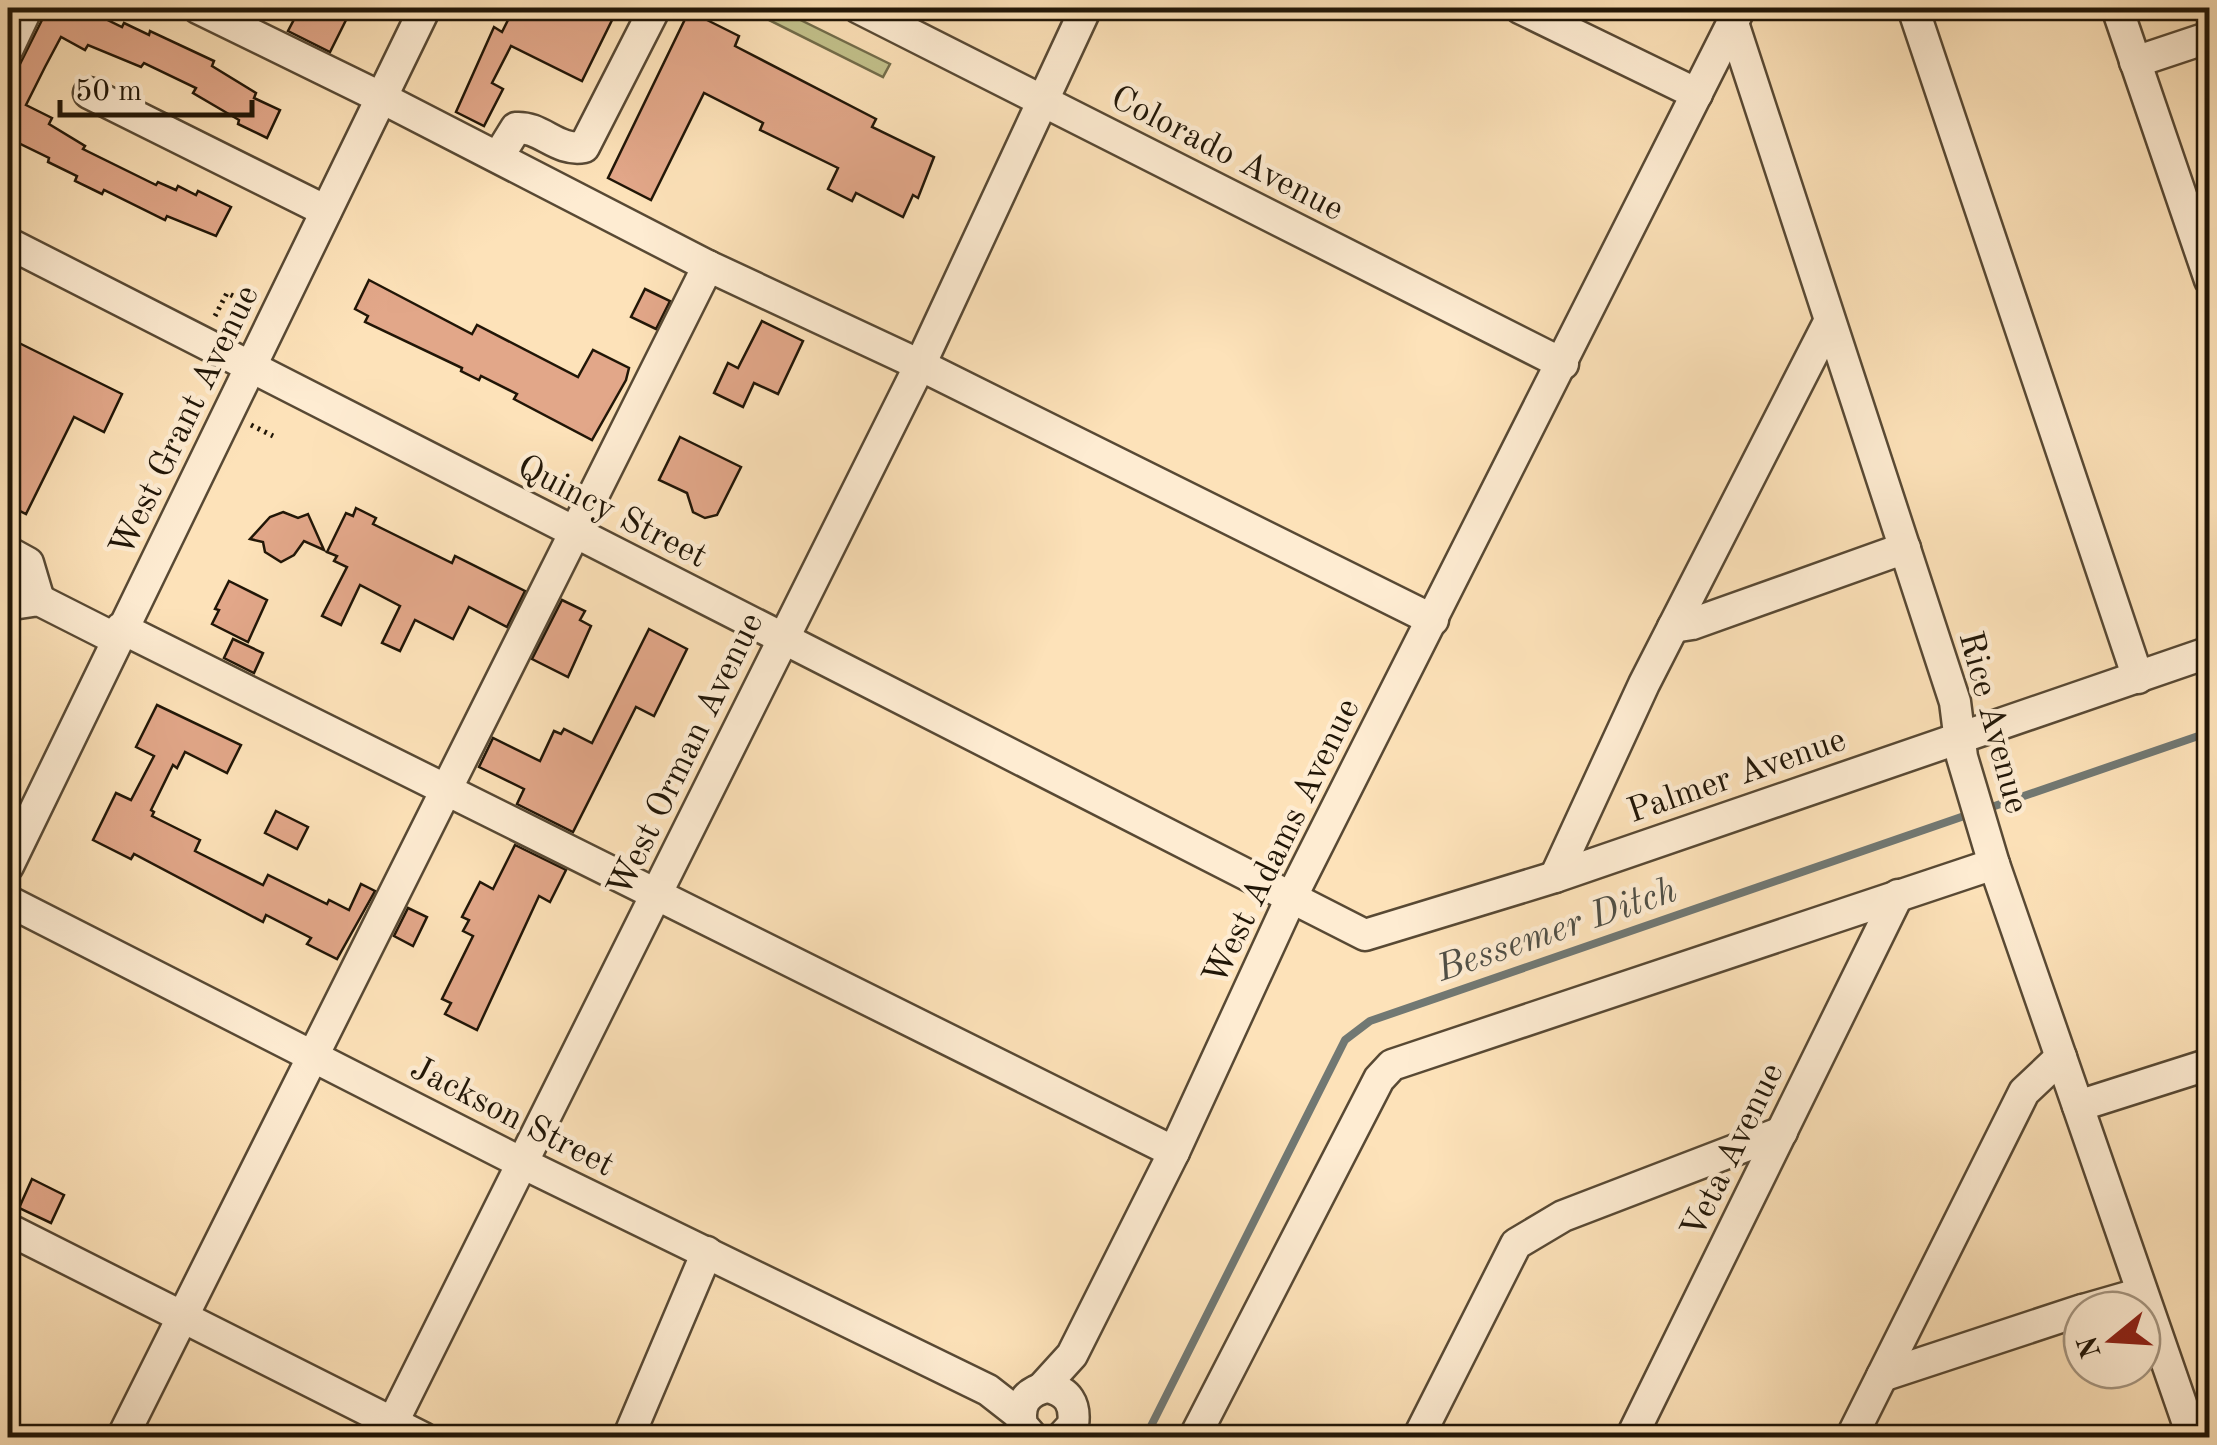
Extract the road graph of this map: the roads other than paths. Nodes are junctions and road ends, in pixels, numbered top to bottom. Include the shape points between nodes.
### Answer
1 (28, 8) edge
2 (198, 8) edge
3 (425, 8) edge
4 (655, 8) edge
5 (859, 8) edge
6 (1086, 8) edge
7 (1520, 8) edge
8 (1913, 8) edge
9 (2117, 8) edge
10 (1741, 13) edge
11 (2210, 37) edge
12 (8, 48) edge
13 (2136, 62) junction
14 (89, 93) dead end
15 (1697, 94) junction
16 (382, 98) junction
17 (1042, 99) junction
18 (498, 157) junction
19 (326, 211) junction
20 (8, 242) edge
21 (2204, 247) edge
22 (708, 266) junction
23 (2210, 280) edge
24 (1829, 322) junction
25 (1563, 364) junction
26 (920, 365) junction
27 (252, 368) junction
28 (575, 532) junction
29 (1904, 548) junction
30 (8, 552) edge
31 (8, 597) edge
32 (39, 600) junction
33 (1433, 620) junction
34 (1674, 627) junction
35 (118, 633) junction
36 (784, 639) junction
37 (2210, 652) edge
38 (2138, 678) junction
39 (1962, 735) junction
40 (448, 790) junction
41 (1994, 864) junction
42 (8, 866) edge
43 (1555, 877) junction
44 (656, 894) junction
45 (1898, 895) junction
46 (1291, 898) junction
47 (8, 902) edge
48 (316, 1057) junction
49 (2061, 1057) junction
50 (2210, 1064) edge
51 (2078, 1106) junction
52 (1782, 1132) junction
53 (1174, 1152) junction
54 (522, 1163) junction
55 (8, 1229) edge
56 (707, 1252) junction
57 (2141, 1290) edge
58 (181, 1316) junction
59 (2062, 1317) edge
60 (2162, 1351) edge
61 (1882, 1376) junction
62 (1052, 1422) edge
63 (389, 1430) edge
64 (122, 1438) edge
65 (423, 1438) edge
66 (628, 1438) edge
67 (1194, 1438) edge
68 (1418, 1438) edge
69 (1631, 1438) edge
70 (1851, 1438) edge
71 (2192, 1438) edge

1 - 12 street
2 - 16 street
3 - 16 street, West Grant Avenue
4 - 18 street via 584,147 569,150 516,128
5 - 17 street, Colorado Avenue
6 - 17 street, West Orman Avenue
7 - 15 street
8 - 38 street
9 - 13 street
10 - 15 street, West Adams Avenue
10 - 24 street, Rice Avenue
11 - 13 street
13 - 21 street
14 - 19 street
15 - 25 street, West Adams Avenue
16 - 18 street
16 - 19 street, West Grant Avenue
17 - 25 street, Colorado Avenue
17 - 26 street, West Orman Avenue
18 - 22 street
19 - 27 street, West Grant Avenue
20 - 27 street, Quincy Street
21 - 23 street
22 - 26 street
22 - 28 street
24 - 29 street, Rice Avenue
24 - 34 street
25 - 33 street, West Adams Avenue
26 - 33 street
26 - 36 street, West Orman Avenue
27 - 28 street, Quincy Street
27 - 35 street, West Grant Avenue
28 - 36 street, Quincy Street
28 - 40 street
29 - 34 street
29 - 39 street, Rice Avenue
30 - 32 street via 28,563
31 - 32 street
32 - 35 street
33 - 46 street, West Adams Avenue
34 - 43 street
35 - 40 street
35 - 42 street, West Grant Avenue
36 - 44 street, West Orman Avenue
36 - 46 street, Quincy Street
37 - 38 street, Palmer Avenue
38 - 39 street, Palmer Avenue
39 - 41 street, Rice Avenue via 1962,757
39 - 43 street, Palmer Avenue
40 - 44 street
40 - 48 street
41 - 45 street
41 - 49 street, Rice Avenue
43 - 46 street, Palmer Avenue via 1364,935
44 - 53 street
44 - 54 street, West Orman Avenue
45 - 52 street, Veta Avenue
45 - 67 street via 1392,1066 1379,1079
46 - 53 street, West Adams Avenue
47 - 48 street, Jackson Street
48 - 54 street, Jackson Street
48 - 58 street
49 - 51 street, Rice Avenue
49 - 61 street via 2024,1092
50 - 51 street
51 - 57 street, Rice Avenue
52 - 68 street via 1563,1216 1516,1244
52 - 69 street, Veta Avenue
53 - 62 street, West Adams Avenue via 1072,1356
54 - 56 street, Jackson Street
54 - 63 street, West Orman Avenue
55 - 58 street
56 - 62 street, Jackson Street
56 - 66 street
58 - 63 street
58 - 64 street
59 - 61 street
60 - 71 street, Rice Avenue
61 - 70 street
63 - 65 street

